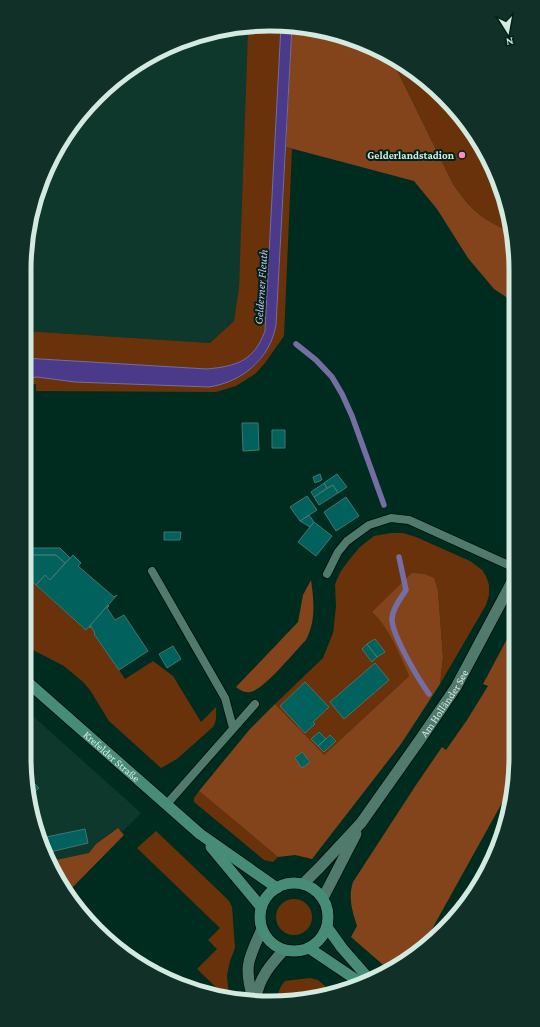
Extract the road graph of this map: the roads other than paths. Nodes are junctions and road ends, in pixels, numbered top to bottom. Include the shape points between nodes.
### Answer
1 (509, 565) edge
2 (152, 571) dead end
3 (327, 574) dead end
4 (509, 587) edge
5 (31, 685) edge
6 (254, 704) dead end
7 (232, 728) junction
8 (166, 805) junction
9 (361, 823) junction
10 (200, 834) junction
11 (302, 884) junction
12 (277, 888) junction
13 (323, 898) junction
14 (261, 907) junction
15 (327, 928) junction
16 (262, 930) junction
17 (308, 948) junction
18 (284, 950) junction
19 (366, 976) edge
20 (356, 980) edge
21 (252, 995) edge
22 (257, 995) edge

1 - 3 lane via 409,520 391,518 369,525 347,541
2 - 7 lane via 225,698
4 - 9 street, Am Holländer See via 456,687
5 - 8 main road, Krefelder Straße
6 - 7 lane
7 - 8 lane
8 - 10 main road, Krefelder Straße
9 - 11 street, Am Holländer See
9 - 13 street, Am Holländer See
10 - 12 main road, Krefelder Straße
10 - 14 main road, Krefelder Straße
11 - 12 main road via 285,884
11 - 13 main road
12 - 14 main road via 267,896
13 - 15 main road via 327,908
14 - 16 main road
15 - 17 main road via 323,936
15 - 19 main road
16 - 18 main road via 271,942
16 - 21 street via 247,967
17 - 18 main road via 296,952
17 - 20 main road
18 - 22 street via 268,968

